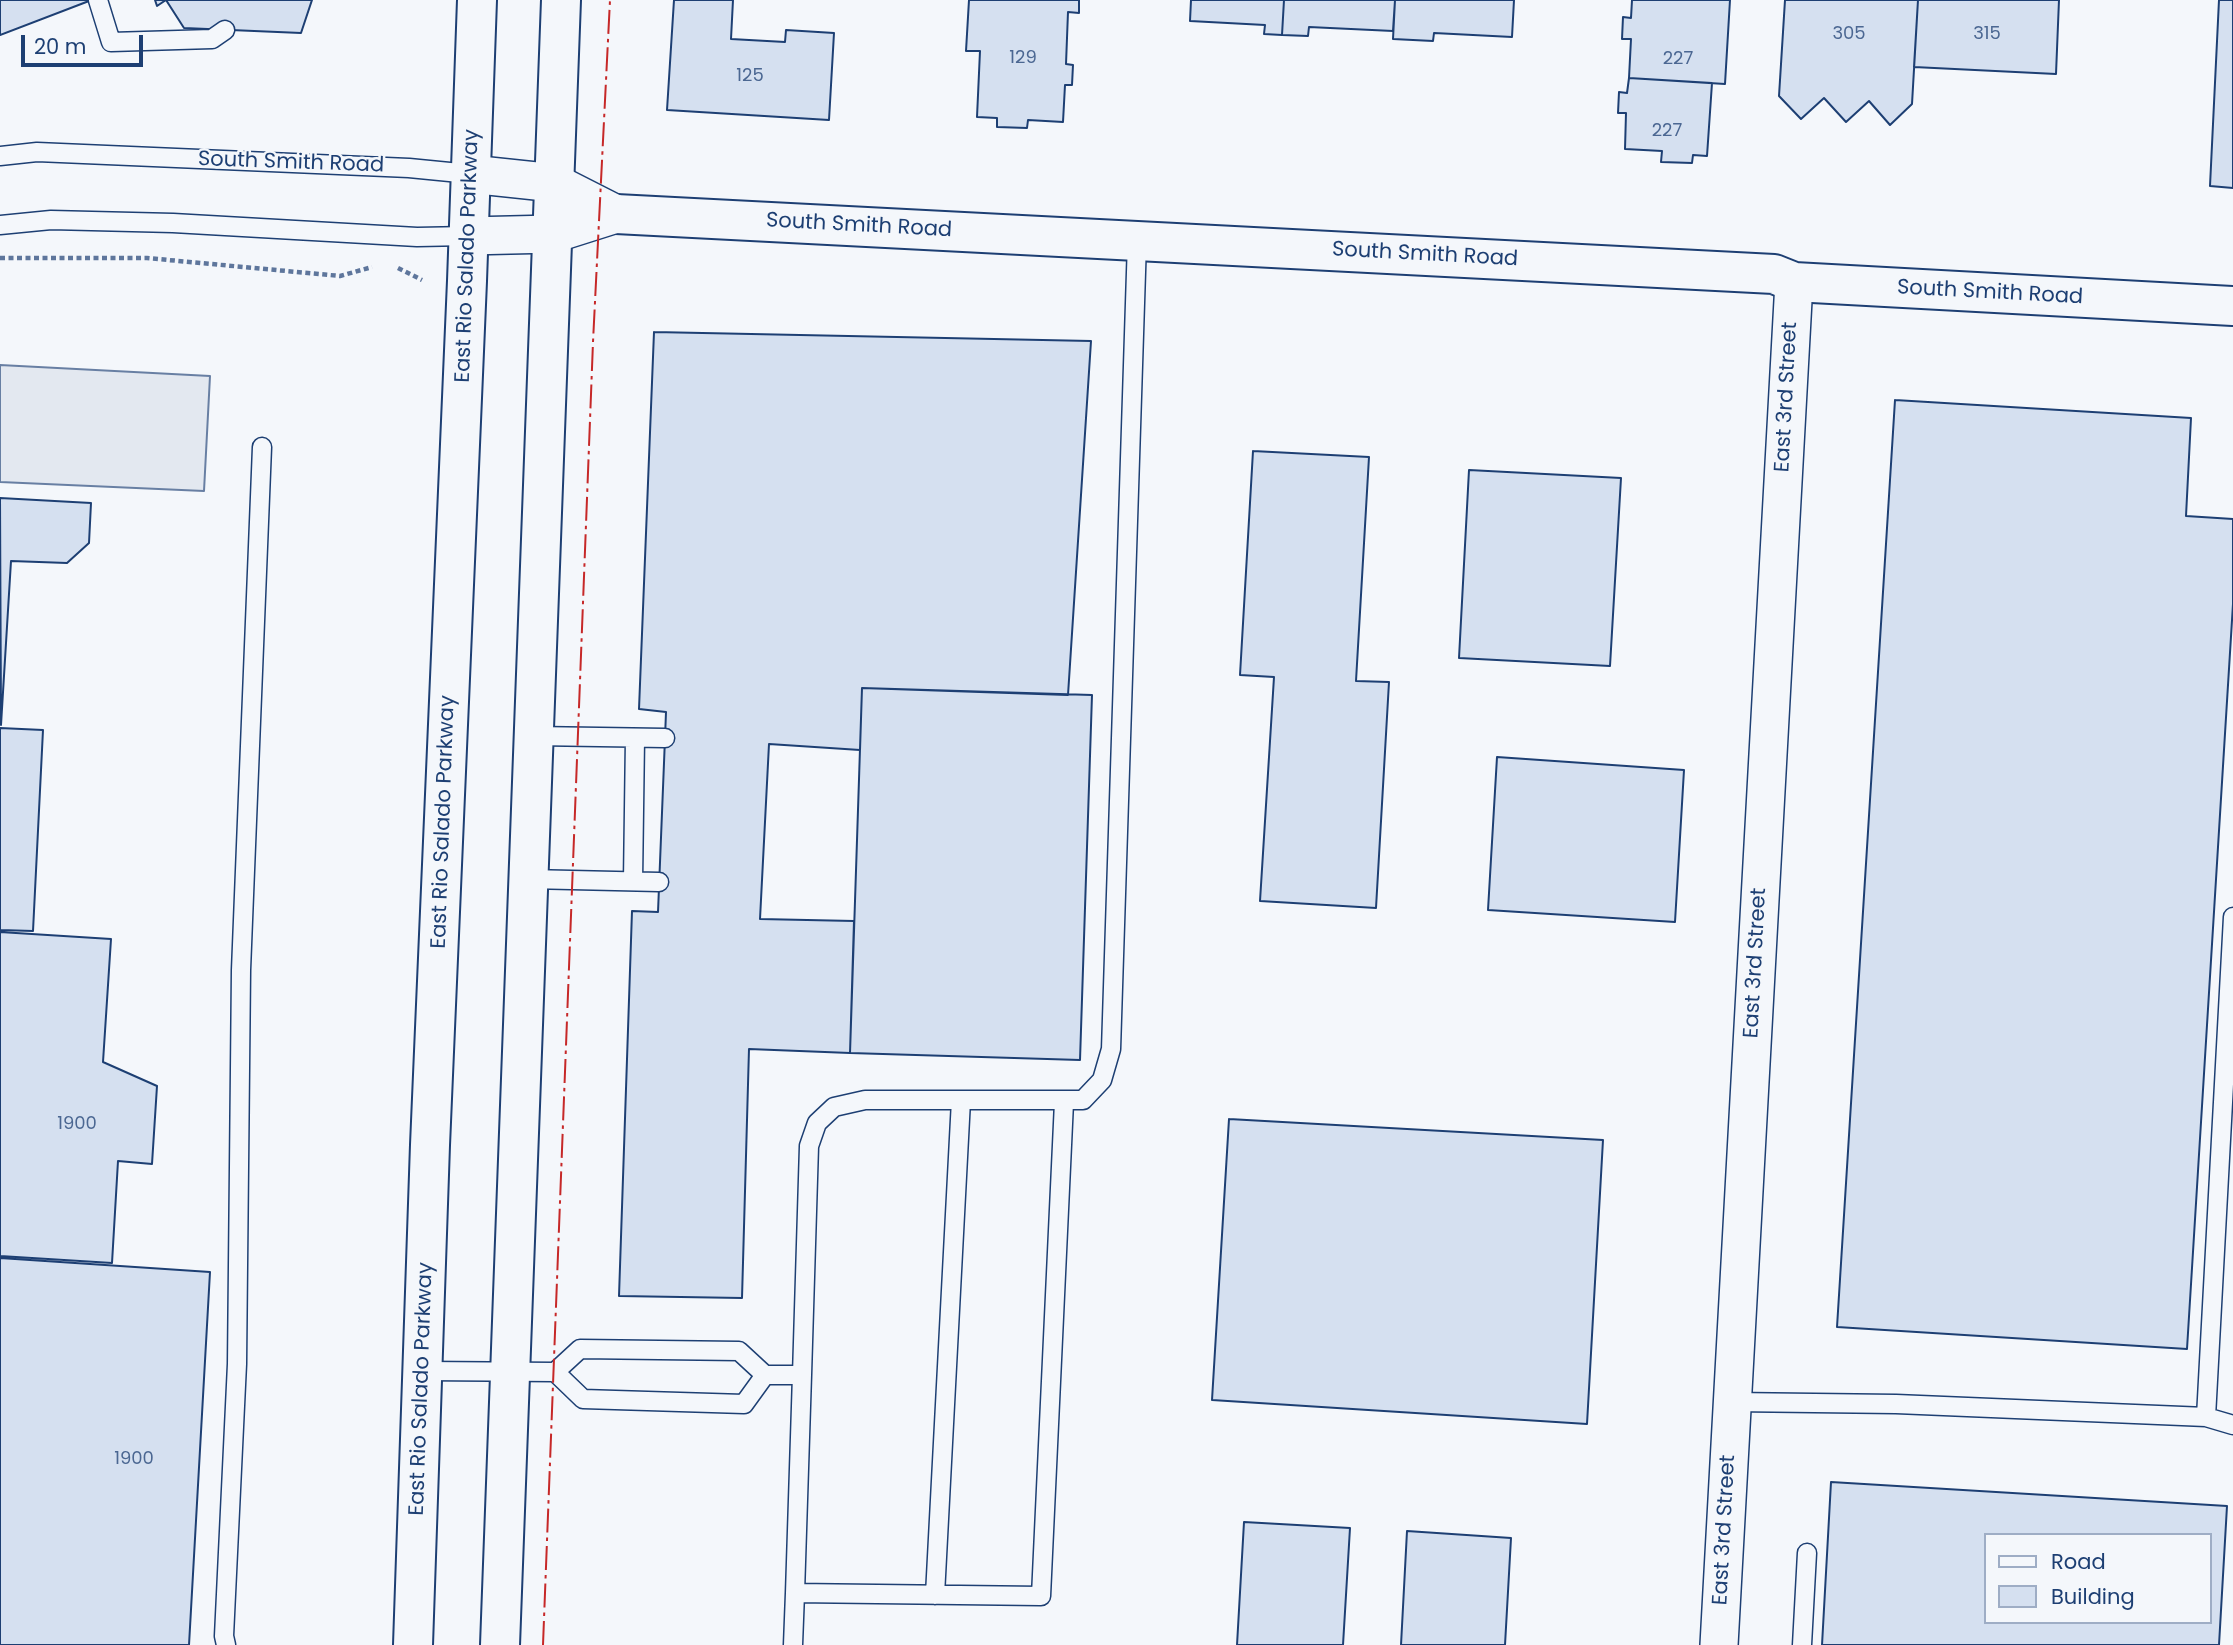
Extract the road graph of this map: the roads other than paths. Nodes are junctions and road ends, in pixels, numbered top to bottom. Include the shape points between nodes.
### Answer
1 (98, 0) edge
2 (477, 0) edge
3 (561, 0) edge
4 (225, 30) dead end
5 (0, 156) edge
6 (470, 174) junction
7 (555, 183) junction
8 (616, 214) junction
9 (0, 225) edge
10 (553, 234) junction
11 (468, 236) junction
12 (1137, 241) junction
13 (1794, 282) junction
14 (2233, 306) edge
15 (262, 447) dead end
16 (534, 736) junction
17 (635, 738) junction
18 (665, 738) dead end
19 (528, 879) junction
20 (633, 881) junction
21 (659, 882) dead end
22 (2233, 917) edge
23 (961, 1100) junction
24 (1064, 1102) junction
25 (424, 1371) junction
26 (510, 1372) junction
27 (555, 1372) junction
28 (765, 1375) junction
29 (802, 1375) junction
30 (1732, 1402) junction
31 (2206, 1417) junction
32 (2233, 1425) edge
33 (1807, 1553) dead end
34 (795, 1593) junction
35 (935, 1595) junction
36 (226, 1645) edge
37 (413, 1645) edge
38 (500, 1645) edge
39 (793, 1645) edge
40 (1719, 1645) edge
41 (1802, 1645) edge

1 - 4 lane via 111,42 212,39
2 - 6 main road, East Rio Salado Parkway
3 - 7 main road
5 - 6 lane, South Smith Road via 37,152
6 - 7 street, South Smith Road
6 - 11 main road, East Rio Salado Parkway
7 - 8 street, South Smith Road
7 - 10 main road
8 - 10 street, South Smith Road
8 - 12 main road, South Smith Road
9 - 11 lane, South Smith Road via 51,220 163,222
10 - 11 street, South Smith Road
10 - 16 main road
11 - 25 main road, East Rio Salado Parkway
12 - 13 main road, South Smith Road via 1774,274
12 - 24 lane via 1111,1049 1101,1080 1083,1100
13 - 14 main road, South Smith Road
13 - 30 street, East 3rd Street
15 - 36 lane via 241,970 237,1364
16 - 17 lane
16 - 19 main road
17 - 18 lane
17 - 20 lane
19 - 20 lane
19 - 26 main road
20 - 21 lane
22 - 31 lane
23 - 24 lane
23 - 29 lane via 865,1100 834,1107 817,1124 809,1146
23 - 35 lane
24 - 35 lane via 1041,1596
25 - 26 lane
25 - 37 main road, East Rio Salado Parkway
26 - 27 lane
26 - 38 main road
27 - 28 lane via 580,1349 740,1351
27 - 28 lane via 583,1399 744,1404
28 - 29 lane
29 - 34 lane
30 - 31 lane
30 - 40 street, East 3rd Street
31 - 32 lane
33 - 41 lane
34 - 35 lane
34 - 39 lane

